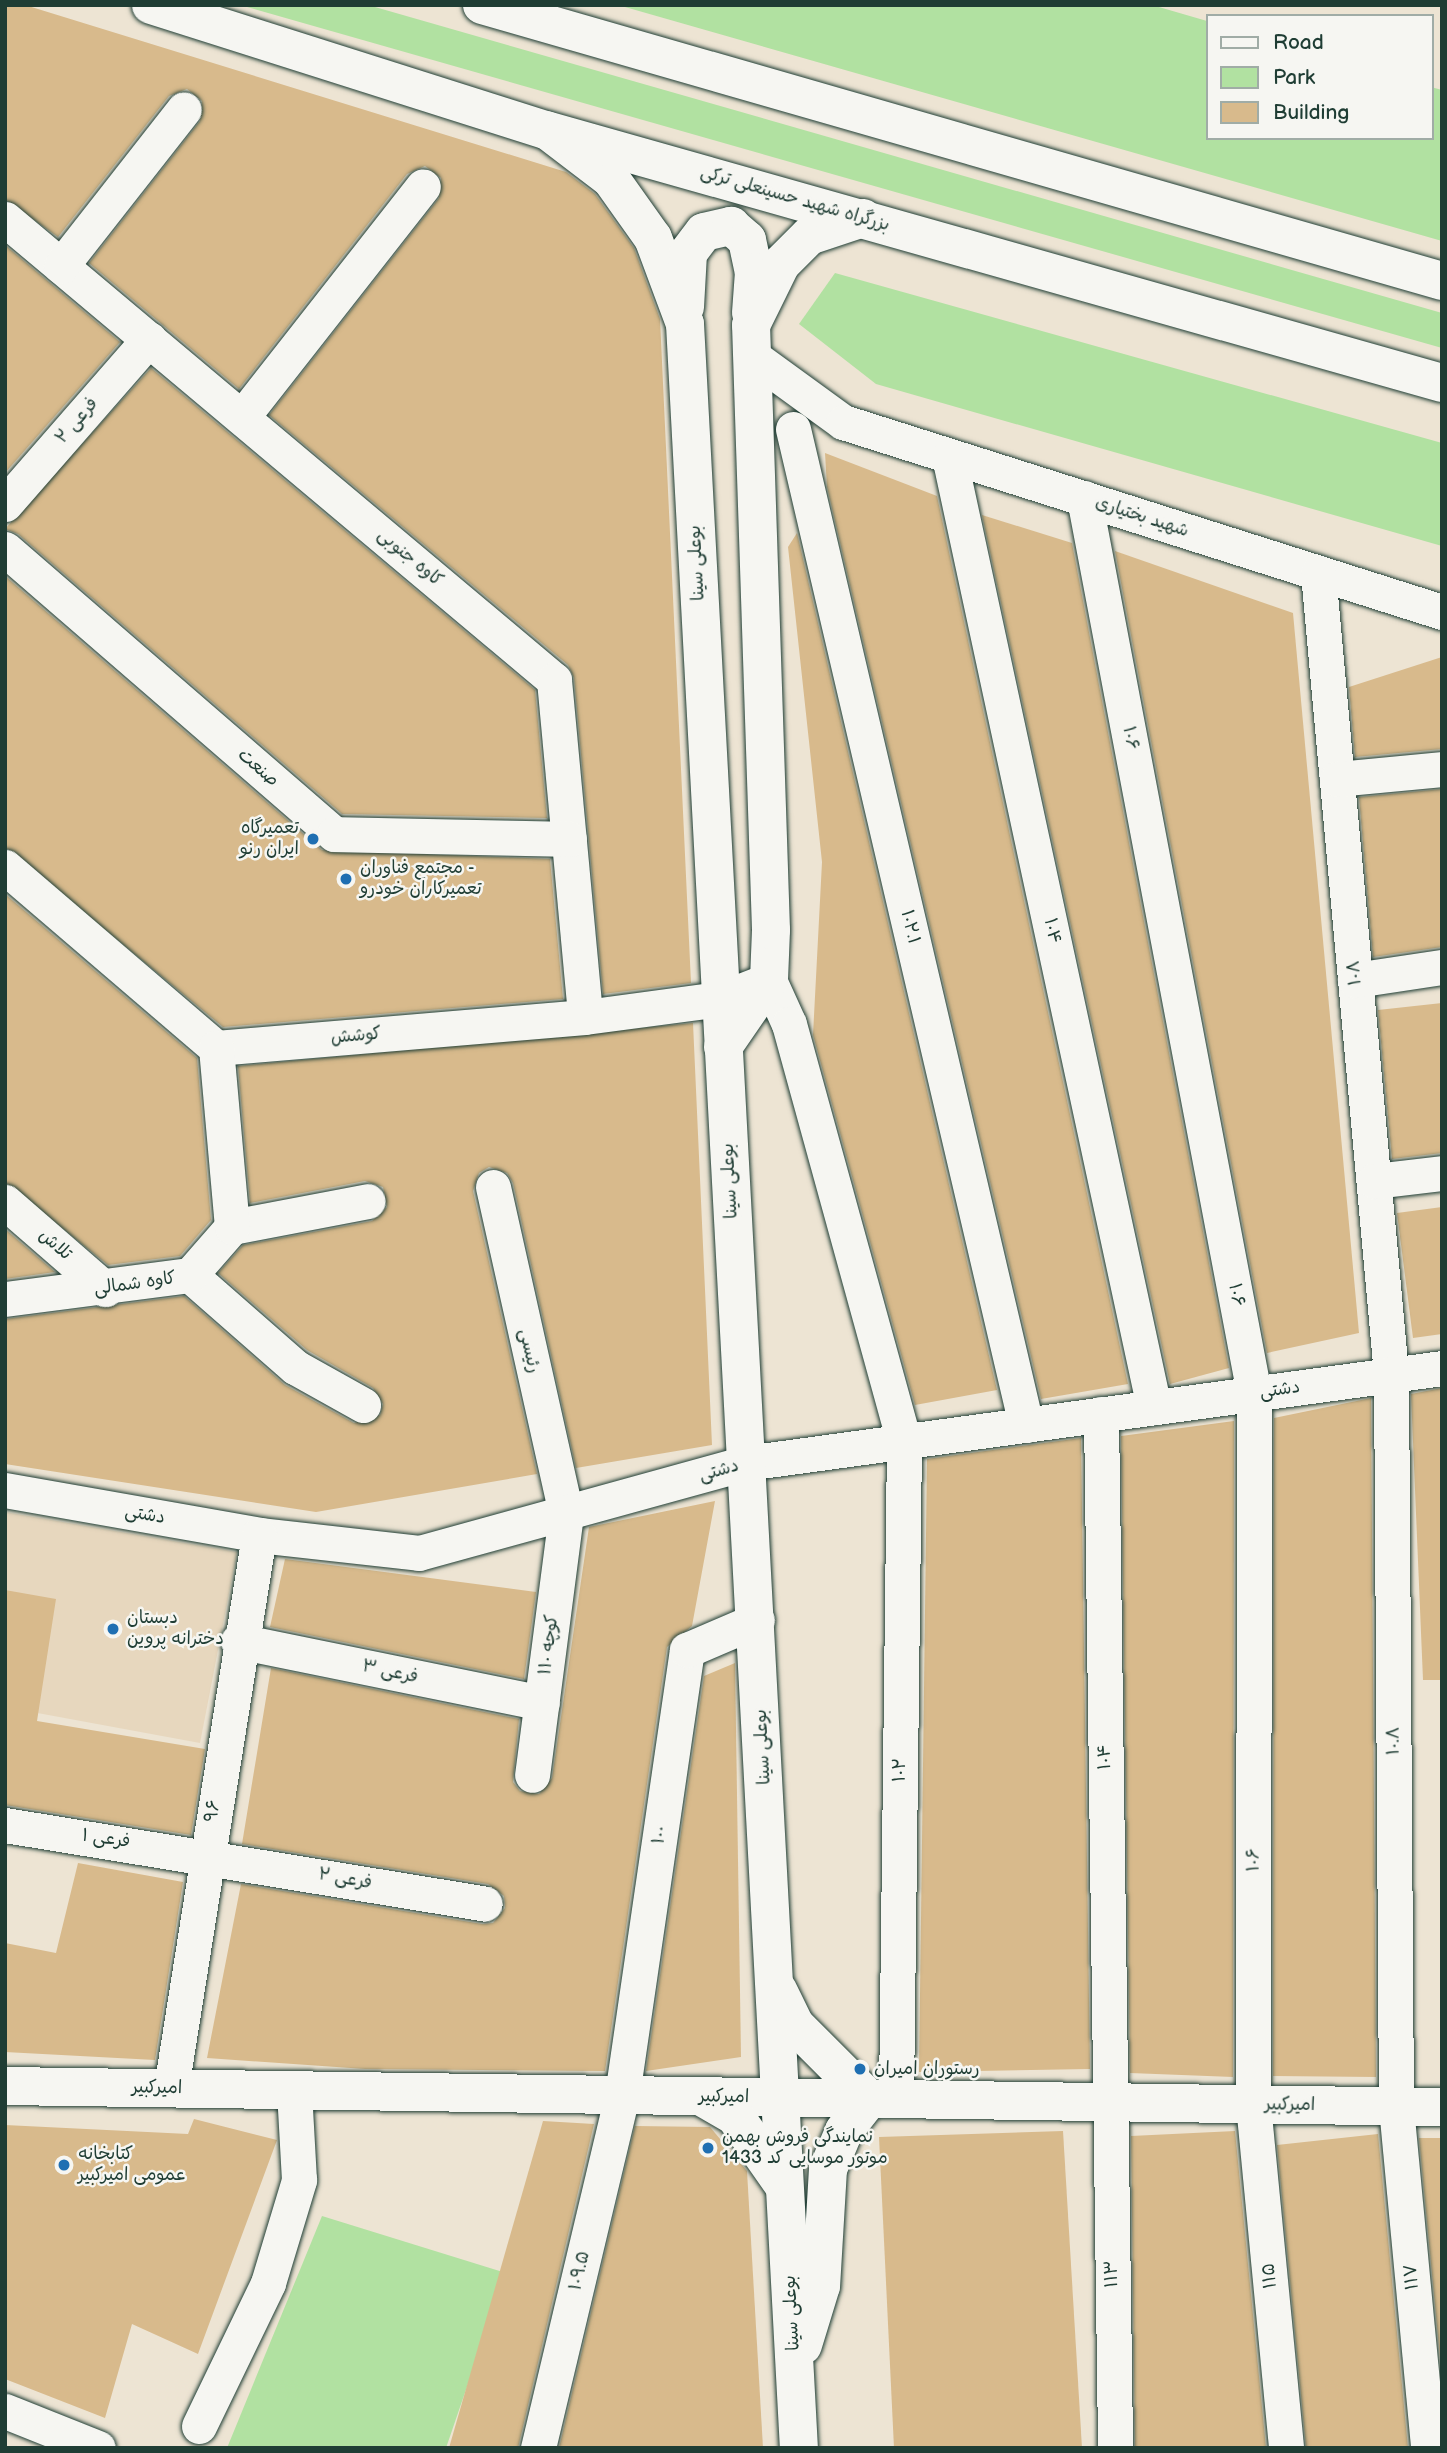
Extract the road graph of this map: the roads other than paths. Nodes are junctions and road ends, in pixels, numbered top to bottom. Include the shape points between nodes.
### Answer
1 (151, 5) edge
2 (482, 5) edge
3 (184, 109) dead end
4 (546, 130) junction
5 (423, 186) dead end
6 (863, 218) junction
7 (5, 219) edge
8 (61, 266) junction
9 (1442, 281) edge
10 (685, 324) junction
11 (149, 339) junction
12 (751, 341) junction
13 (1442, 383) edge
14 (242, 417) junction
15 (843, 422) junction
16 (793, 429) junction
17 (949, 456) junction
18 (755, 466) junction
19 (1084, 498) junction
20 (5, 504) edge
21 (5, 549) edge
22 (1318, 573) junction
23 (1442, 612) edge
24 (1442, 769) edge
25 (1337, 779) junction
26 (569, 839) junction
27 (5, 867) edge
28 (1442, 967) edge
29 (769, 979) junction
30 (1355, 980) junction
31 (720, 999) junction
32 (585, 1017) junction
33 (723, 1047) junction
34 (216, 1048) junction
35 (1442, 1173) edge
36 (1374, 1181) junction
37 (493, 1188) dead end
38 (368, 1201) dead end
39 (5, 1202) edge
40 (232, 1227) junction
41 (190, 1275) junction
42 (105, 1289) junction
43 (5, 1299) edge
44 (1442, 1368) edge
45 (1391, 1374) junction
46 (1254, 1393) junction
47 (363, 1405) dead end
48 (1154, 1407) junction
49 (1101, 1414) junction
50 (1026, 1425) junction
51 (904, 1441) junction
52 (746, 1463) junction
53 (5, 1490) edge
54 (566, 1514) junction
55 (259, 1535) junction
56 (757, 1620) junction
57 (238, 1641) junction
58 (542, 1703) junction
59 (532, 1775) dead end
60 (5, 1825) edge
61 (206, 1854) junction
62 (485, 1904) dead end
63 (775, 1985) junction
64 (5, 2086) edge
65 (171, 2088) junction
66 (295, 2090) junction
67 (622, 2095) junction
68 (702, 2097) junction
69 (780, 2098) junction
70 (883, 2099) junction
71 (1108, 2100) junction
72 (1253, 2104) junction
73 (1396, 2107) junction
74 (1442, 2107) edge
75 (785, 2189) junction
76 (795, 2371) junction
77 (5, 2411) edge
78 (199, 2426) dead end
79 (97, 2448) edge
80 (538, 2448) edge
81 (799, 2448) edge
82 (1115, 2448) edge
83 (1286, 2448) edge
84 (1428, 2448) edge

1 - 4 main road, بزرگراه شهید حسینعلی ترکی
2 - 9 main road
3 - 8 street
4 - 6 main road, بزرگراه شهید حسینعلی ترکی
4 - 10 main road, بوعلی سینا via 611,178 653,238
5 - 14 street
6 - 12 main road via 809,236 781,264
6 - 13 main road, بزرگراه شهید حسینعلی ترکی
7 - 8 street, کاوه جنوبی
8 - 11 street, کاوه جنوبی
10 - 12 main road via 688,253 704,232 730,226 747,240 754,272
10 - 31 main road, بوعلی سینا
11 - 14 street, کاوه جنوبی
11 - 20 street, فرعی ۲
12 - 15 street
12 - 18 main road
14 - 26 street, کاوه جنوبی via 554,680
15 - 16 street
15 - 17 street, شهید بختیاری
16 - 18 street via 777,438
16 - 50 street, ۱۰۲.۱
17 - 19 street, شهید بختیاری
17 - 48 street, ۱۰۴
18 - 29 main road
19 - 22 street, شهید بختیاری
19 - 46 street, ۱۰۶
21 - 26 street, صنعت via 334,834
22 - 23 street, شهید بختیاری
22 - 25 street, ۱۰۸
24 - 25 street
25 - 30 street, ۱۰۸
26 - 32 street, کاوه جنوبی
27 - 34 street
28 - 30 street
29 - 31 street, کوشش
29 - 33 main road
29 - 51 street, ۱۰۲ via 789,1024
30 - 36 street, ۱۰۸
31 - 32 street, کوشش
31 - 33 main road, بوعلی سینا
32 - 34 street, کوشش
33 - 52 main road, بوعلی سینا
34 - 40 street
35 - 36 street
36 - 45 street, ۱۰۸
37 - 54 street, رئیسی
38 - 40 street
39 - 42 street, تلاش
40 - 41 street, کاوه شمالی
41 - 42 street, کاوه شمالی
41 - 47 street via 295,1367
42 - 43 street, کاوه شمالی
44 - 45 street, دشتی
45 - 46 street, دشتی
45 - 73 street, ۱۰.۸
46 - 48 street, دشتی
46 - 72 street, ۱۰۶
48 - 49 street, دشتی
49 - 50 street, دشتی
49 - 71 street, ۱۰۴
50 - 51 street, دشتی
51 - 52 street, دشتی
51 - 70 street, ۱۰۲
52 - 54 street, دشتی
52 - 56 main road, بوعلی سینا
53 - 55 street, دشتی
54 - 55 street, دشتی via 419,1553
54 - 58 street, کوچه ۱۱۰
55 - 57 street, ۹۶
56 - 63 main road, بوعلی سینا
56 - 67 street, ۱۰۰ via 687,1650
57 - 58 street, فرعی ۳
57 - 61 street, ۹۶
58 - 59 street, کوچه ۱۱۰
60 - 61 street, فرعی ۱
61 - 62 street, فرعی ۲
61 - 65 street, ۹۶
63 - 69 main road, بوعلی سینا
63 - 70 main road via 795,2025
64 - 65 main road, امیرکبیر
65 - 66 main road, امیرکبیر
66 - 67 main road, امیرکبیر
66 - 78 street via 299,2180 268,2283
67 - 68 main road, امیرکبیر
67 - 80 street, ۱۰۹.۵
68 - 69 main road, امیرکبیر
68 - 75 main road via 735,2116
69 - 70 main road, امیرکبیر
69 - 75 main road, بوعلی سینا
70 - 71 main road, امیرکبیر
70 - 76 main road via 844,2131 828,2169 821,2286
71 - 72 main road, امیرکبیر
71 - 82 street, ۱۱۳
72 - 73 main road, امیرکبیر
72 - 83 street, ۱۱۵
73 - 74 main road, امیرکبیر
73 - 84 street, ۱۱۷
75 - 76 main road, بوعلی سینا
76 - 81 main road, بوعلی سینا
77 - 79 street

